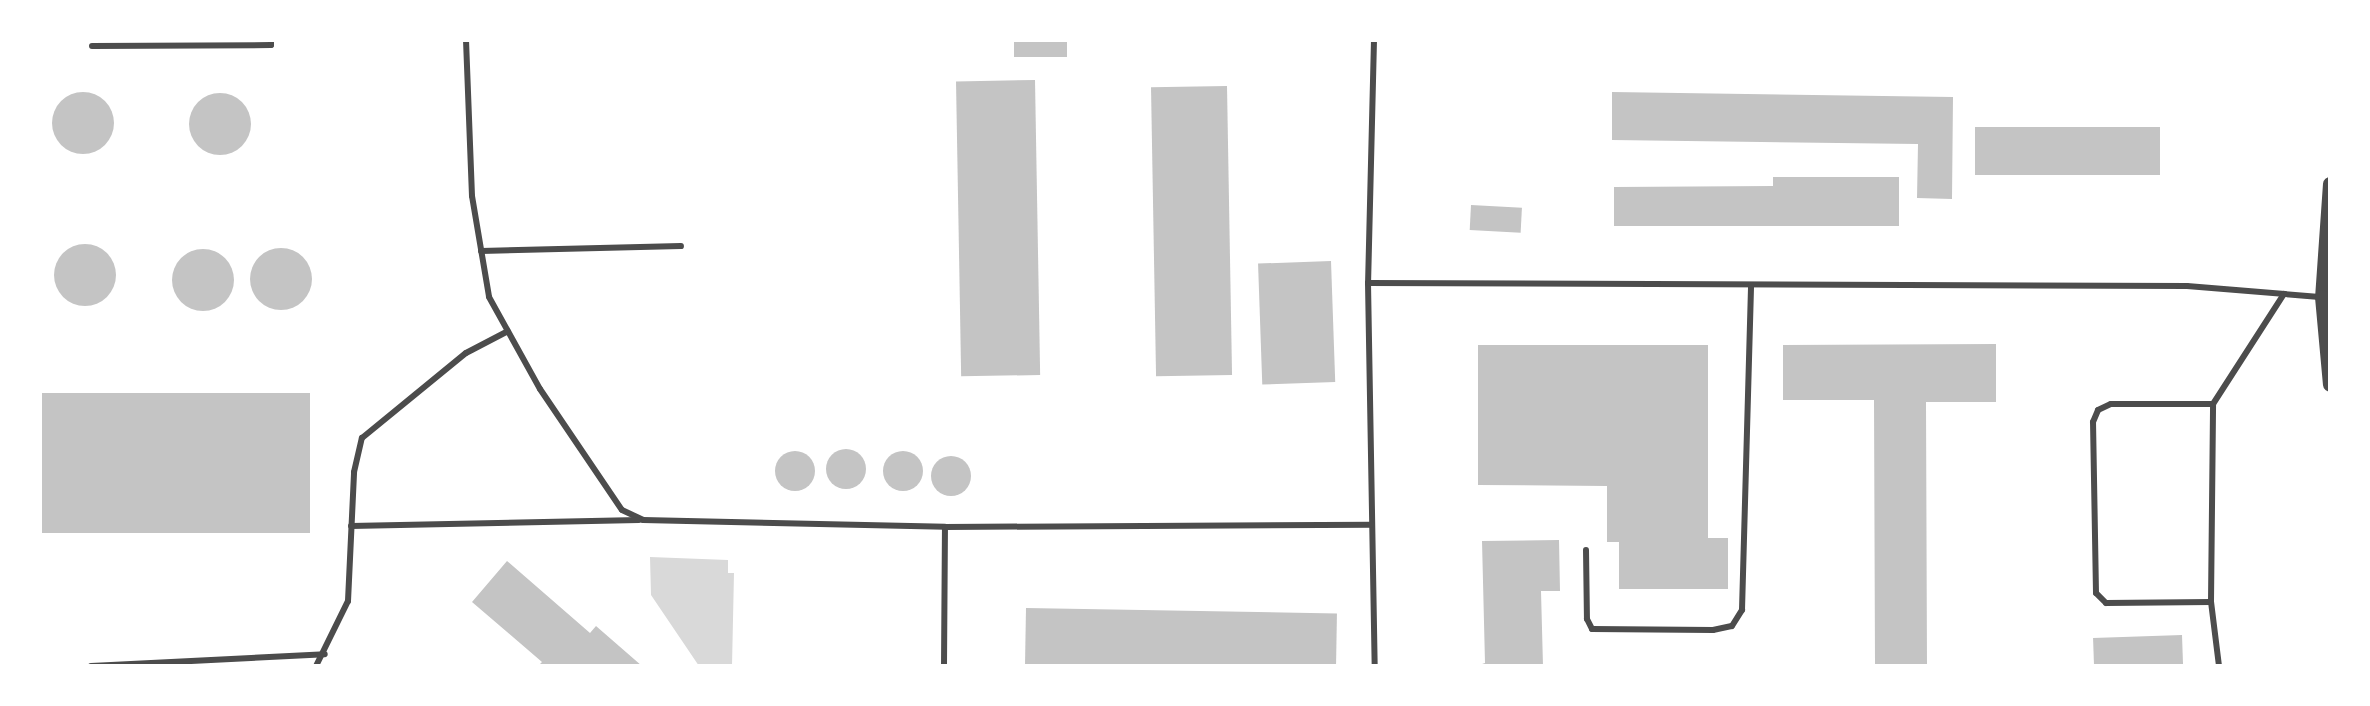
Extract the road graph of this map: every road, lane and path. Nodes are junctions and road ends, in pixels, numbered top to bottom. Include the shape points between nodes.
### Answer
1 (271, 40) edge
2 (466, 40) edge
3 (1374, 40) edge
4 (92, 46) dead end
5 (2330, 184) edge
6 (681, 246) dead end
7 (481, 251) junction
8 (1368, 283) junction
9 (1751, 285) junction
10 (2284, 294) junction
11 (2322, 297) junction
12 (508, 331) junction
13 (2330, 385) edge
14 (2213, 404) junction
15 (643, 520) junction
16 (1372, 525) junction
17 (351, 526) junction
18 (945, 527) junction
19 (1586, 550) dead end
20 (2211, 602) junction
21 (325, 654) junction
22 (91, 666) edge
23 (316, 666) edge
24 (944, 666) edge
25 (1375, 666) edge
26 (2219, 666) edge

1 - 4 lane via 271,45
2 - 7 lane via 472,196
3 - 8 lane
5 - 11 street
6 - 7 lane
7 - 12 lane via 489,297
8 - 9 lane
8 - 16 lane
9 - 10 lane via 2187,286
9 - 19 lane via 1742,610 1732,626 1713,630 1592,629 1587,619
10 - 11 lane
10 - 14 lane
11 - 13 street
12 - 15 lane via 540,389 622,510
12 - 17 lane via 466,353 362,438
14 - 20 lane
14 - 20 lane via 2111,404 2098,410 2093,422 2096,593 2106,603
15 - 17 lane
15 - 18 lane
16 - 18 lane
16 - 25 lane
17 - 21 lane via 348,601
18 - 24 lane
20 - 26 lane
21 - 22 lane
21 - 23 lane

